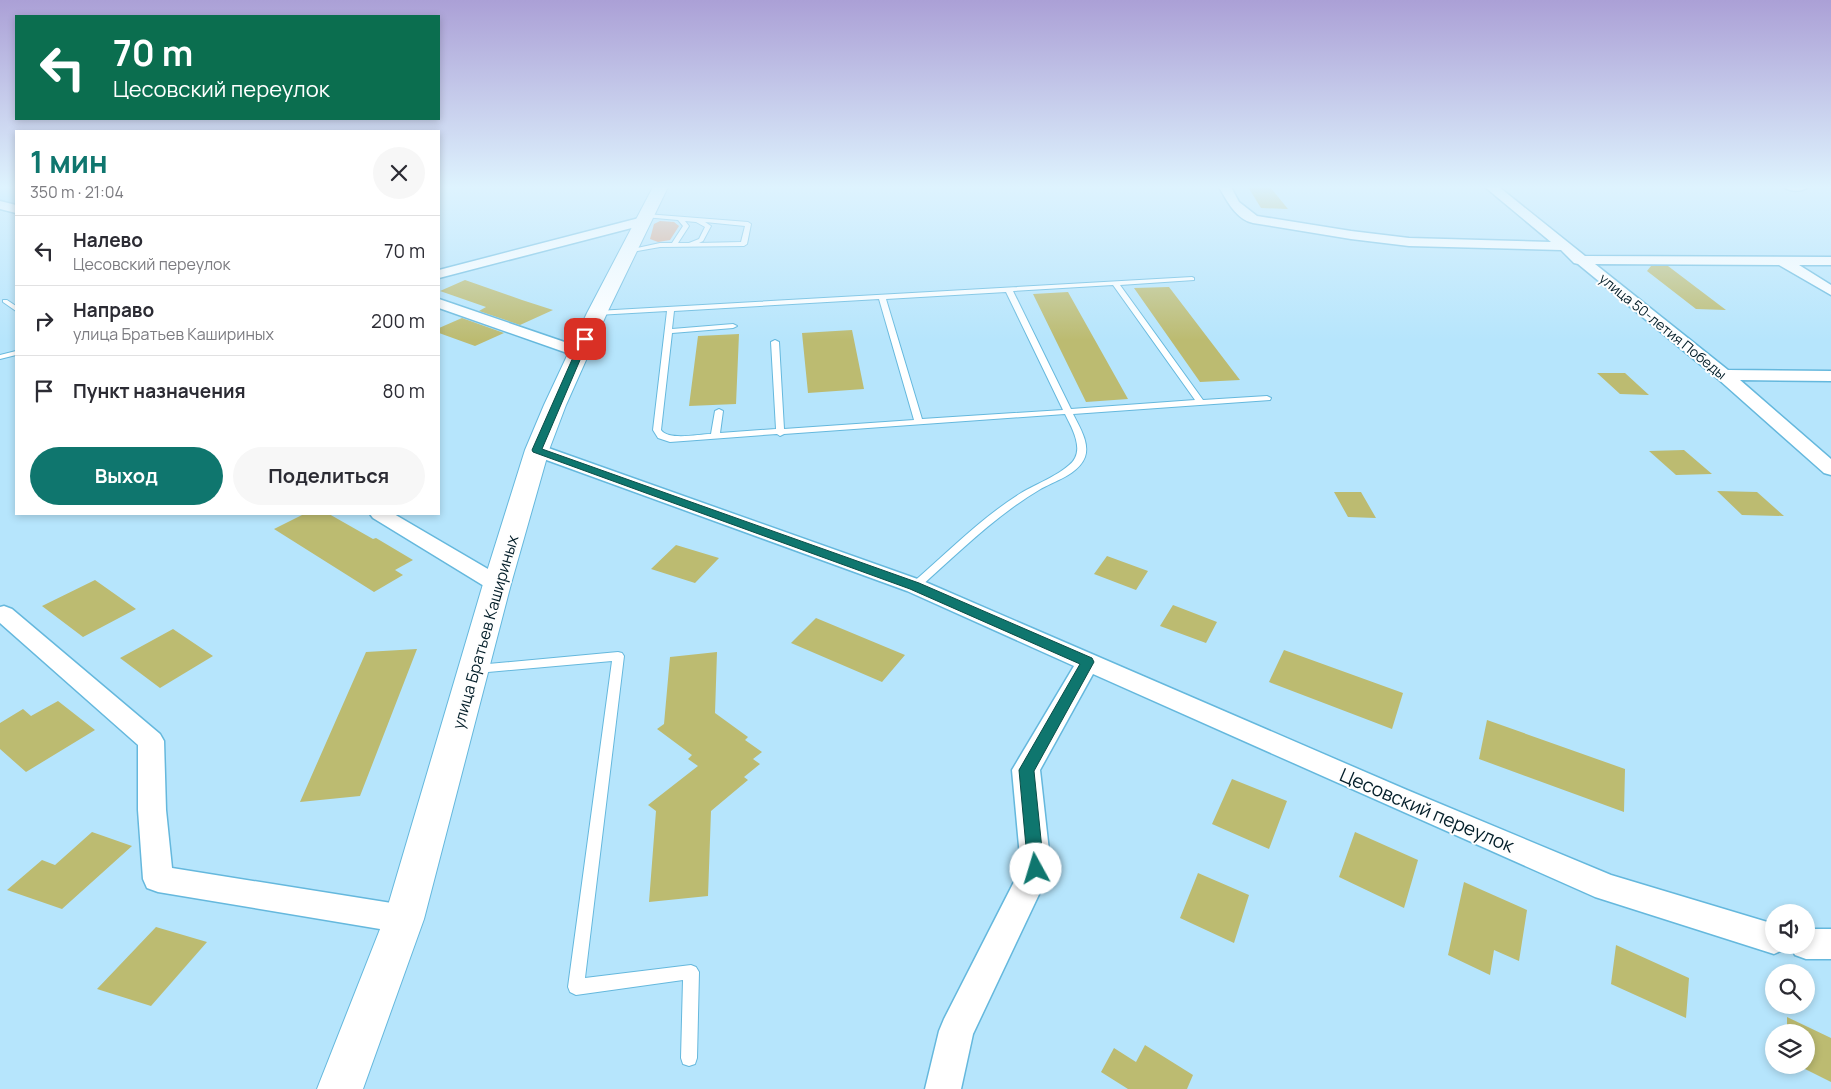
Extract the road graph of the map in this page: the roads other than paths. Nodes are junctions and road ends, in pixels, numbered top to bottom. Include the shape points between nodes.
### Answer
1 (571, 238) edge
2 (635, 238) edge
3 (678, 238) edge
4 (702, 238) edge
5 (745, 238) edge
6 (1374, 238) edge
7 (1552, 238) edge
8 (674, 244) junction
9 (688, 244) junction
10 (1562, 246) junction
11 (628, 252) junction
12 (1580, 260) junction
13 (1780, 260) junction
14 (1831, 261) edge
15 (440, 274) edge
16 (1192, 279) dead end
17 (1115, 283) junction
18 (1009, 290) junction
19 (1831, 291) edge
20 (882, 297) junction
21 (5, 301) dead end
22 (440, 303) edge
23 (15, 307) edge
24 (672, 309) junction
25 (597, 313) junction
26 (733, 326) dead end
27 (669, 331) junction
28 (775, 342) dead end
29 (579, 352) junction
30 (15, 353) edge
31 (0, 357) edge
32 (1724, 375) junction
33 (1831, 376) edge
34 (1267, 398) dead end
35 (1200, 402) junction
36 (719, 411) dead end
37 (1069, 412) junction
38 (918, 423) junction
39 (780, 433) junction
40 (715, 437) junction
41 (537, 450) junction
42 (1831, 469) edge
43 (382, 515) edge
44 (497, 584) junction
45 (915, 586) junction
46 (4, 614) dead end
47 (1088, 662) junction
48 (474, 670) junction
49 (404, 918) junction
50 (1765, 936) edge
51 (1815, 944) edge
52 (1831, 944) edge
53 (689, 1058) dead end
54 (340, 1089) edge
55 (943, 1089) edge

1 - 15 street
2 - 11 main road, улица Братьев Кашириных
3 - 8 lane
4 - 9 lane
5 - 9 lane via 744,244
6 - 10 street via 1409,242
7 - 10 street, улица 50-летия Победы
8 - 9 lane
8 - 11 lane
10 - 12 street, улица 50-летия Победы
11 - 25 main road, улица Братьев Кашириных
12 - 13 street
12 - 32 street, улица 50-летия Победы
13 - 14 street
13 - 19 street
16 - 17 lane
17 - 18 lane
17 - 35 lane
18 - 20 lane
18 - 37 lane
20 - 24 lane
20 - 38 lane
21 - 23 lane
22 - 29 street
24 - 25 lane
24 - 27 lane
25 - 29 main road, улица Братьев Кашириных
26 - 27 lane
27 - 40 lane via 657,430 661,436 670,439
28 - 39 lane
29 - 41 main road, улица Братьев Кашириных
30 - 31 lane
32 - 33 street
32 - 42 street, улица 50-летия Победы
34 - 35 lane
35 - 37 lane
36 - 40 lane
37 - 38 lane
37 - 45 lane via 1082,445 1080,459 1069,470 1011,504
38 - 39 lane
39 - 40 lane
41 - 44 main road, улица Братьев Кашириных
41 - 45 street, Цесовский переулок
43 - 44 street
44 - 48 main road, улица Братьев Кашириных
45 - 47 street, Цесовский переулок
46 - 49 street via 151,741 158,879
47 - 50 street, Цесовский переулок via 1606,887
47 - 55 street via 1026,770 1036,869 956,1031
48 - 49 main road, улица Братьев Кашириных
48 - 53 lane via 618,656 576,987 691,972
49 - 54 main road, улица Братьев Кашириных
51 - 52 street

